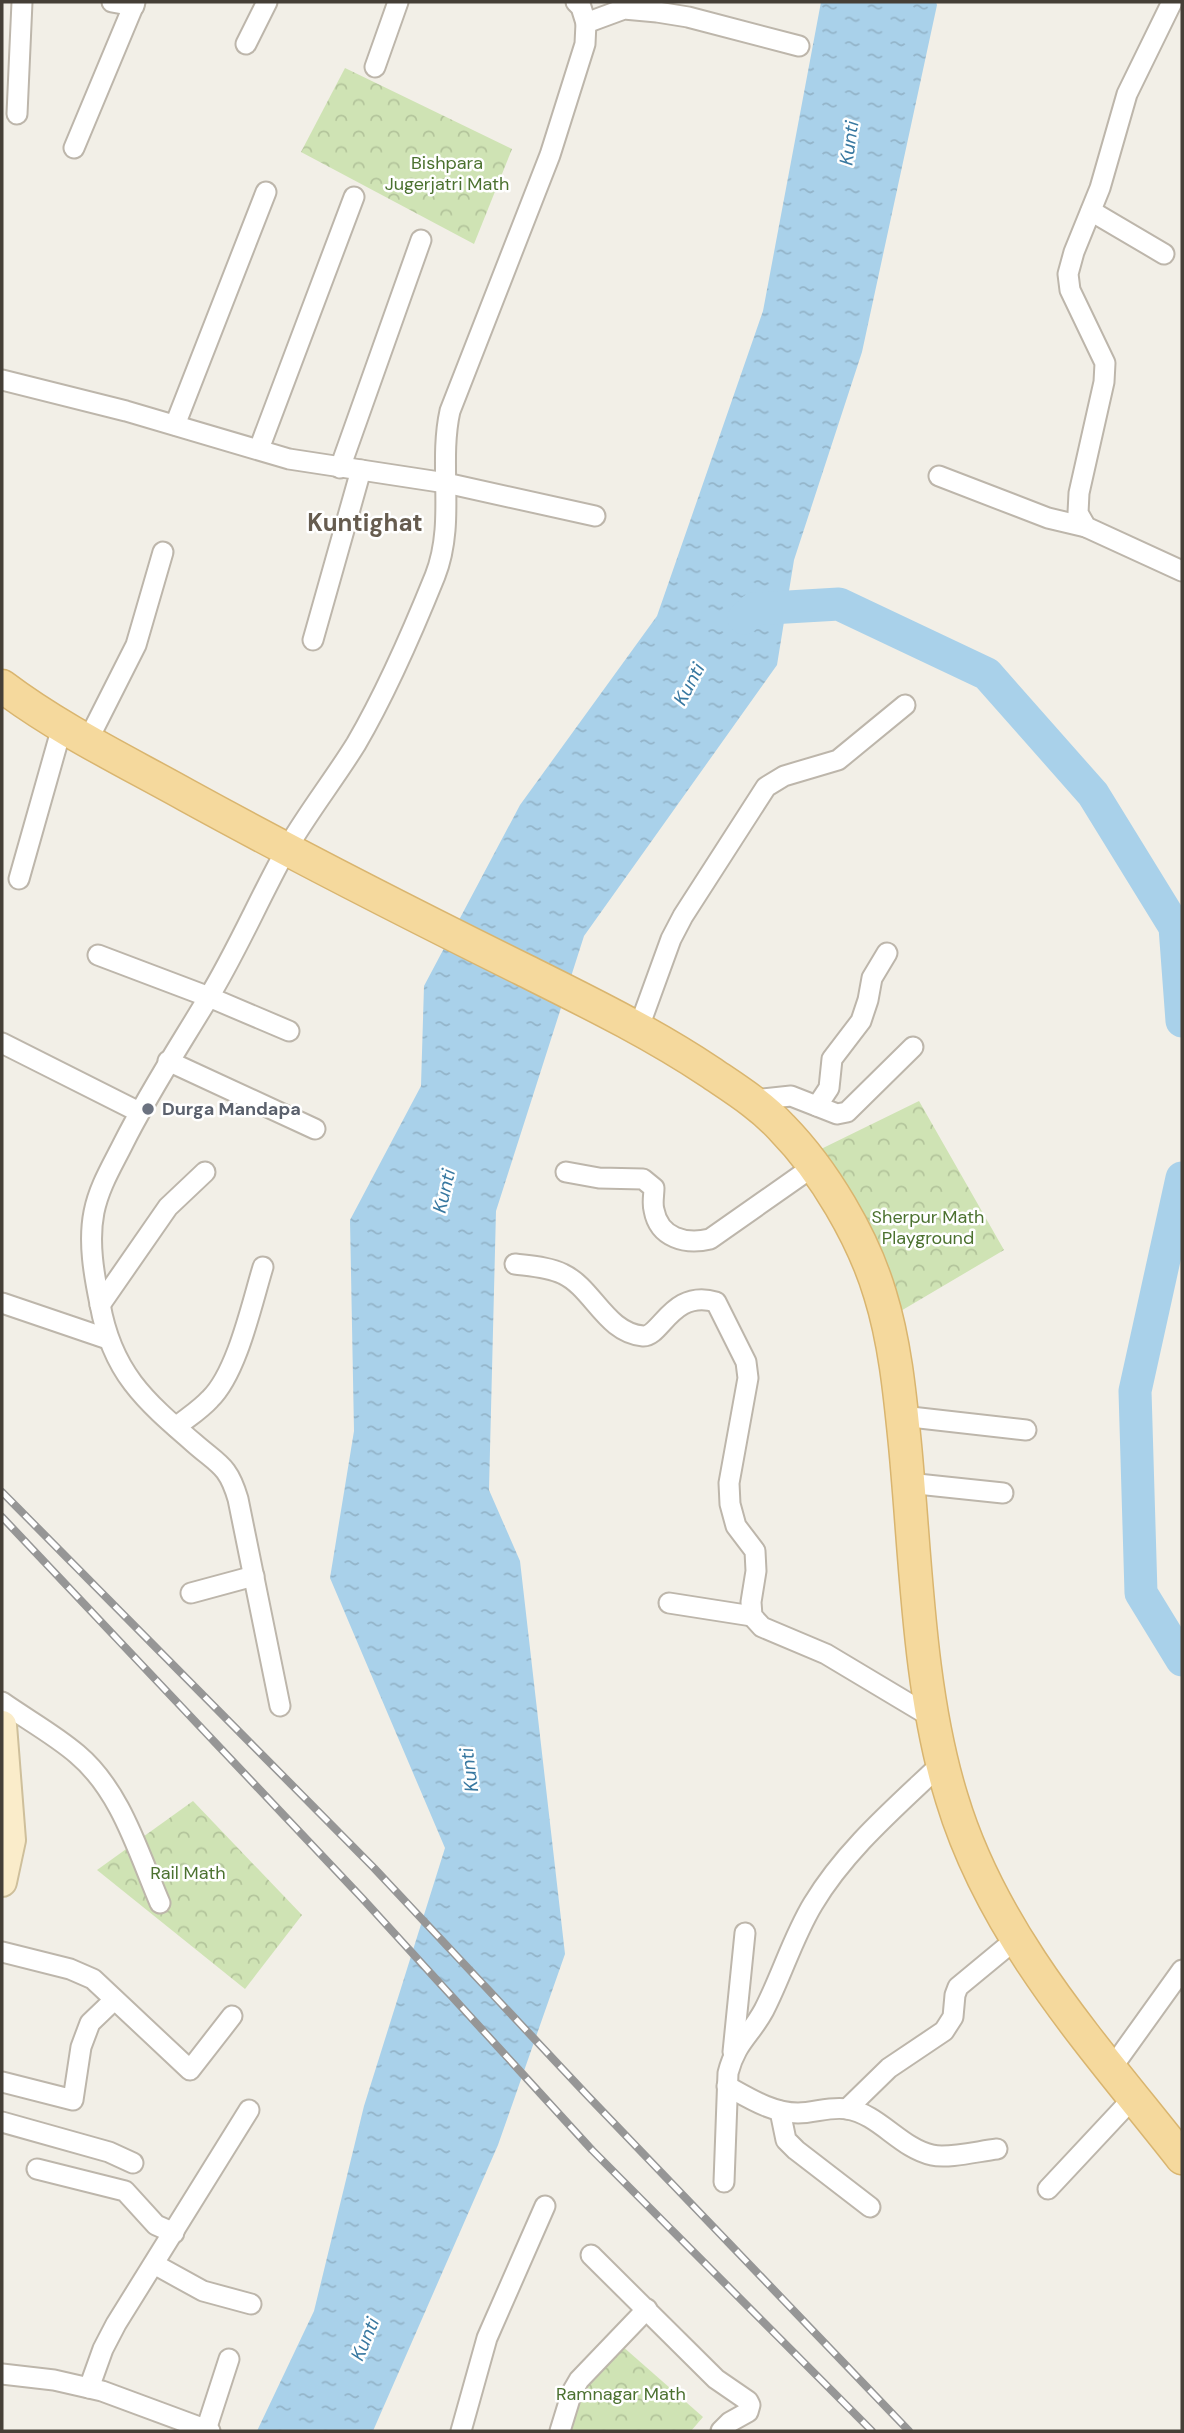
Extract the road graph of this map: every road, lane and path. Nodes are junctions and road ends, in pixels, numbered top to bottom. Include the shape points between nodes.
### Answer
1 (22, 2) edge
2 (112, 2) edge
3 (267, 2) edge
4 (398, 2) edge
5 (1172, 2) edge
6 (135, 4) edge
7 (581, 8) edge
8 (246, 44) dead end
9 (799, 46) dead end
10 (375, 67) dead end
11 (17, 114) dead end
12 (74, 148) dead end
13 (266, 192) dead end
14 (354, 197) dead end
15 (1091, 211) junction
16 (421, 240) dead end
17 (1164, 254) dead end
18 (2, 380) edge
19 (175, 425) junction
20 (259, 449) junction
21 (340, 468) junction
22 (361, 470) junction
23 (939, 476) dead end
24 (446, 483) junction
25 (594, 516) dead end
26 (1086, 527) junction
27 (163, 552) dead end
28 (1182, 571) edge
29 (313, 640) dead end
30 (2, 685) edge
31 (905, 705) dead end
32 (75, 734) junction
33 (286, 850) junction
34 (19, 878) dead end
35 (887, 953) dead end
36 (97, 955) dead end
37 (209, 997) junction
38 (639, 1027) junction
39 (289, 1031) dead end
40 (2, 1044) edge
41 (913, 1047) dead end
42 (168, 1061) junction
43 (752, 1100) junction
44 (817, 1105) junction
45 (139, 1112) junction
46 (315, 1129) dead end
47 (814, 1166) junction
48 (205, 1172) dead end
49 (566, 1172) dead end
50 (515, 1264) dead end
51 (263, 1267) dead end
52 (2, 1303) edge
53 (100, 1306) junction
54 (108, 1339) junction
55 (902, 1416) junction
56 (176, 1427) junction
57 (1026, 1430) dead end
58 (908, 1483) junction
59 (1003, 1493) dead end
60 (254, 1576) junction
61 (191, 1593) dead end
62 (669, 1603) dead end
63 (752, 1616) junction
64 (2, 1702) edge
65 (280, 1706) dead end
66 (933, 1718) junction
67 (2, 1725) edge
68 (942, 1763) junction
69 (2, 1882) edge
70 (160, 1903) dead end
71 (745, 1933) dead end
72 (1016, 1939) junction
73 (2, 1952) edge
74 (1182, 1970) edge
75 (114, 2000) junction
76 (232, 2016) dead end
77 (732, 2056) junction
78 (1111, 2069) junction
79 (2, 2082) edge
80 (727, 2086) junction
81 (1134, 2097) junction
82 (847, 2109) junction
83 (249, 2110) dead end
84 (780, 2111) junction
85 (2, 2122) edge
86 (997, 2149) dead end
87 (1182, 2158) edge
88 (133, 2163) dead end
89 (37, 2169) dead end
90 (724, 2182) dead end
91 (1048, 2189) dead end
92 (545, 2206) dead end
93 (870, 2207) dead end
94 (174, 2233) junction
95 (591, 2255) dead end
96 (154, 2264) junction
97 (251, 2304) dead end
98 (647, 2309) junction
99 (229, 2359) dead end
100 (2, 2374) edge
101 (89, 2389) junction
102 (208, 2431) edge
103 (461, 2431) edge
104 (560, 2431) edge
105 (721, 2431) edge

1 - 11 street
2 - 6 street
3 - 8 street
4 - 10 street
5 - 15 street via 1127,94
6 - 12 street
7 - 9 street via 688,17
7 - 24 street via 585,44 550,155 450,411
13 - 19 street
14 - 20 street
15 - 17 street
15 - 26 street via 1068,274 1070,290 1105,363 1079,494 1078,513
16 - 21 street
18 - 19 street
19 - 20 street
20 - 21 street
21 - 22 street
22 - 24 street
22 - 29 street
23 - 26 street via 1048,518
24 - 25 street
24 - 33 street via 444,542 436,574 356,744
26 - 28 street
27 - 32 street via 136,645
30 - 32 main road
31 - 38 street via 838,760 784,776 766,787 683,916
32 - 33 main road
32 - 34 street
33 - 37 street
33 - 38 main road
35 - 44 street via 872,978 861,1021 832,1059 829,1088
36 - 37 street
37 - 39 street
37 - 42 street
38 - 43 main road
40 - 45 street
41 - 44 street via 847,1112 837,1114
42 - 45 street
42 - 46 street
43 - 44 street via 791,1096
43 - 47 main road
45 - 53 street via 101,1187 94,1214 92,1246
47 - 49 street via 710,1239 698,1242 668,1236 654,1210 654,1188 643,1179
47 - 55 main road via 851,1227 880,1293
48 - 53 street via 167,1207
50 - 63 street via 564,1274 616,1324 642,1336 653,1333 677,1306 716,1302 746,1362 748,1378 729,1483 736,1525 755,1551
51 - 56 street via 223,1382 212,1399
52 - 54 street
53 - 54 street
54 - 56 street via 121,1370 139,1394
55 - 57 street
55 - 58 main road
56 - 60 street via 232,1478
58 - 59 street
58 - 66 main road
60 - 61 street
60 - 65 street
62 - 63 street
63 - 66 street via 762,1627 826,1654
64 - 70 street via 77,1754 105,1784
66 - 68 main road
67 - 69 main road via 11,1840
68 - 72 main road via 983,1881
68 - 77 street via 849,1853 831,1877 813,1903 755,2027
71 - 77 street
72 - 78 main road
72 - 82 street via 958,1987 953,2017 944,2031 889,2068
73 - 75 street via 82,1973
74 - 78 street
75 - 76 street via 190,2070
75 - 79 street via 90,2023 81,2047 73,2100
77 - 80 street
78 - 81 main road
80 - 84 street
80 - 90 street
81 - 87 main road
81 - 91 street
82 - 84 street
82 - 86 street via 862,2113 934,2156
83 - 94 street
84 - 93 street via 786,2140
85 - 88 street
89 - 94 street via 125,2191 156,2225
92 - 103 street via 487,2338
94 - 96 street
95 - 98 street
96 - 97 street via 203,2291
96 - 101 street via 116,2324
98 - 104 street via 579,2380
98 - 105 street via 716,2379 748,2401 748,2412
99 - 102 street
100 - 101 street
101 - 102 street

